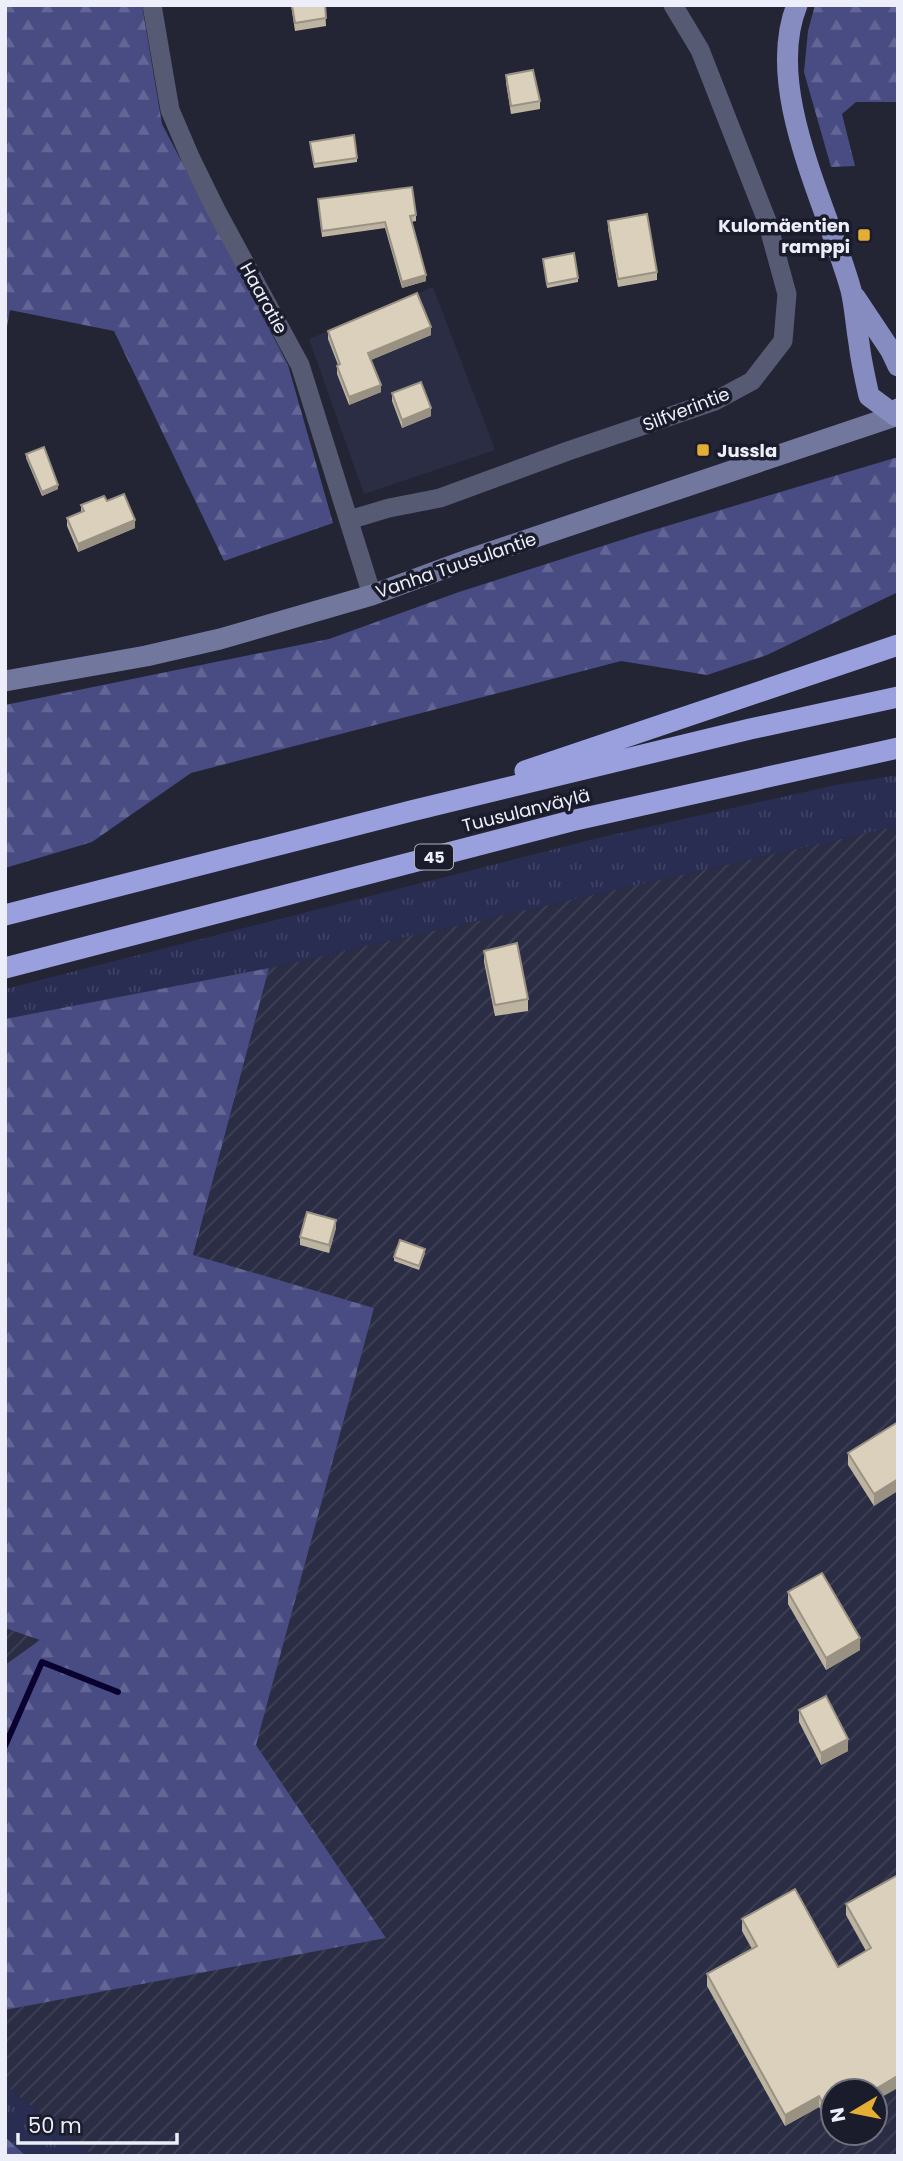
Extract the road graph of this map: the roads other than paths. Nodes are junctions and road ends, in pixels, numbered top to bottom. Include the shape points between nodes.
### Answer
1 (152, 5) edge
2 (673, 5) edge
3 (797, 5) edge
4 (851, 292) junction
5 (898, 366) edge
6 (897, 413) edge
7 (349, 520) junction
8 (372, 595) junction
9 (898, 645) edge
10 (5, 681) edge
11 (898, 697) edge
12 (898, 750) edge
13 (411, 811) junction
14 (5, 915) edge
15 (5, 968) edge

1 - 7 street, Haaratie via 170,110 216,211 300,365
2 - 7 street, Silfverintie via 699,50 767,221 787,294 783,341 752,381 715,401 440,498
3 - 4 main road via 788,38 789,95
4 - 5 main road
4 - 6 main road via 869,396
6 - 8 main road, Vanha Tuusulantie
7 - 8 street, Haaratie
8 - 10 main road, Vanha Tuusulantie via 208,642
9 - 13 highway
11 - 13 highway, Tuusulanväylä
12 - 15 highway, Tuusulanväylä / 45 via 571,821
13 - 14 highway, Tuusulanväylä

